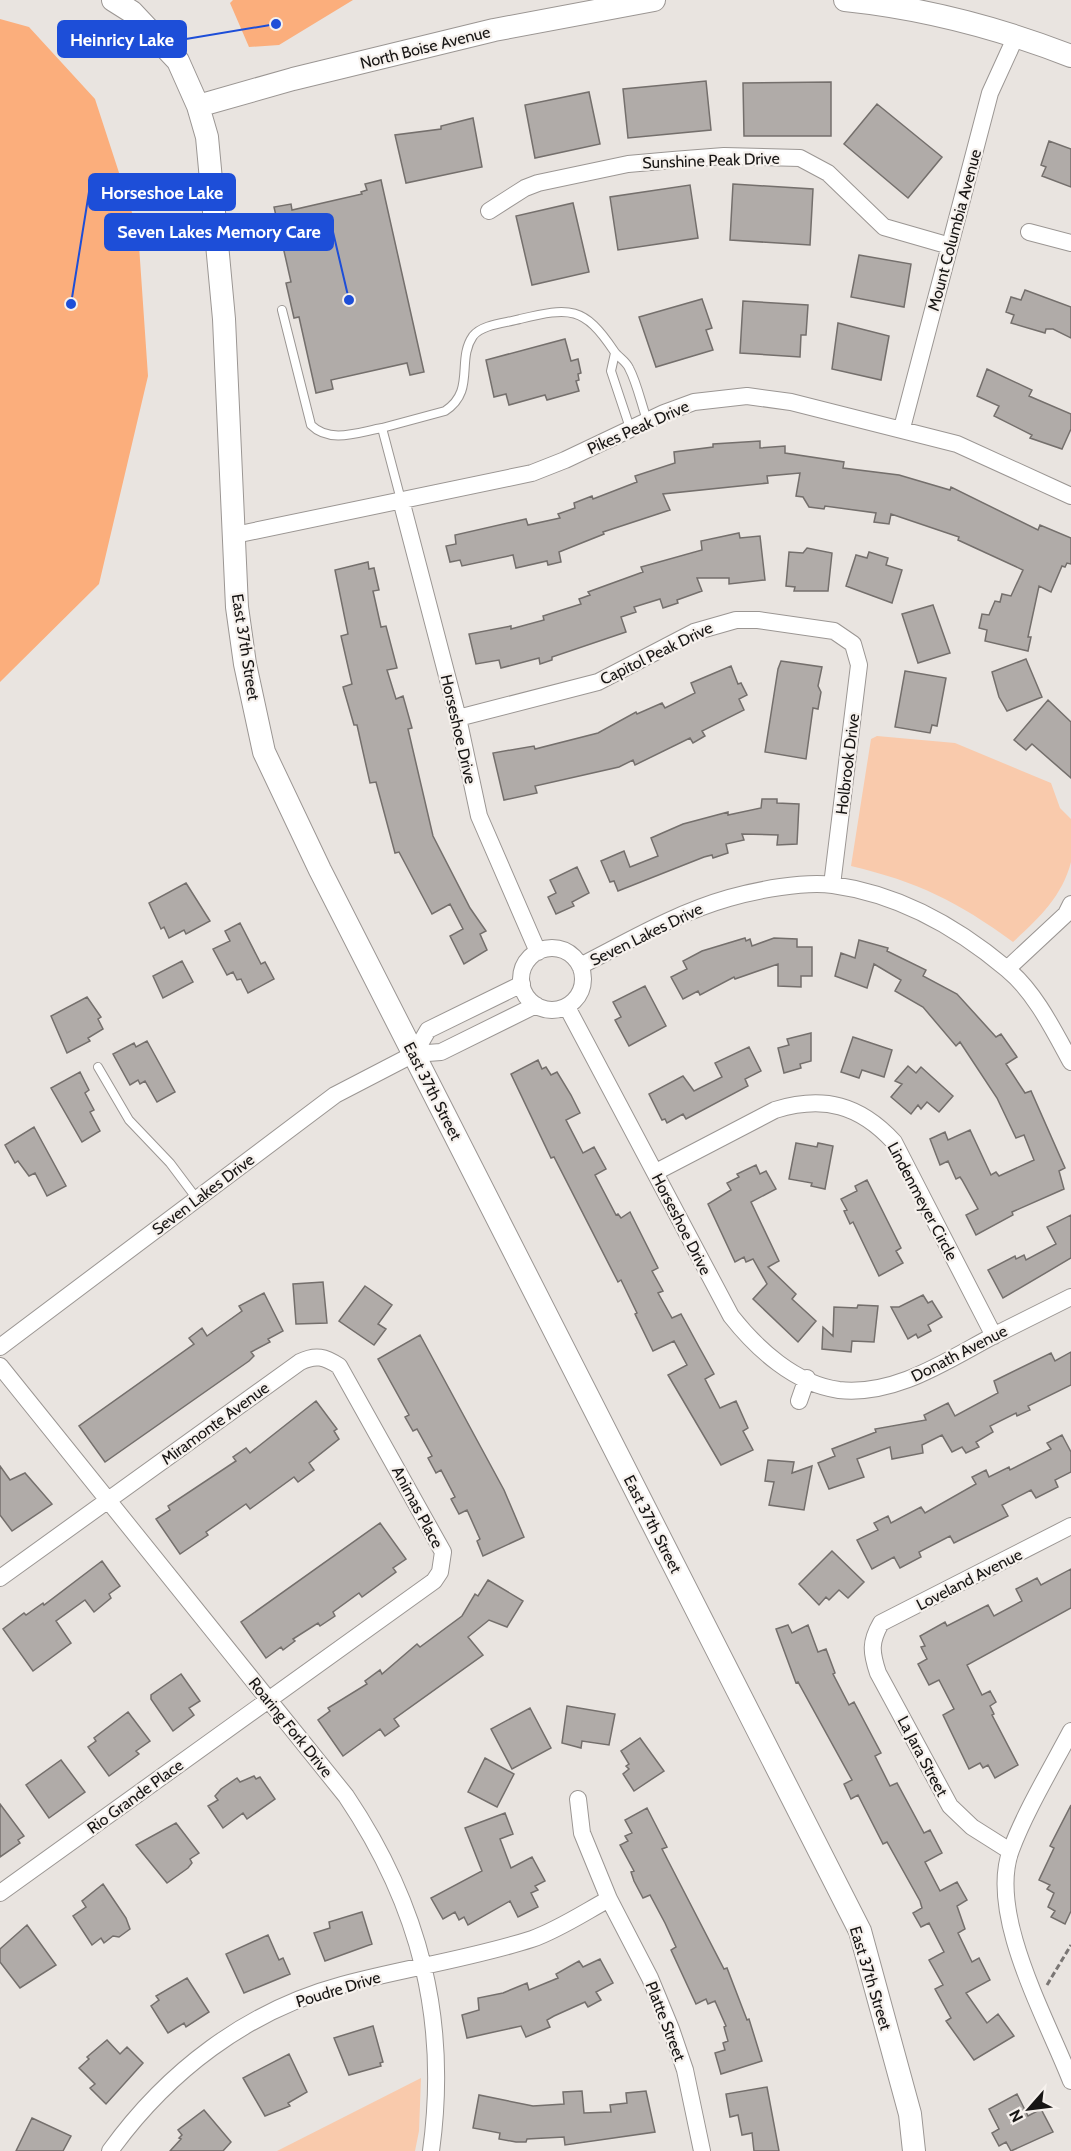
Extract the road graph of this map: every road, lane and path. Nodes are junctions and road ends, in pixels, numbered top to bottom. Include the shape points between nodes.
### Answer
1 (113, 0) edge
2 (654, 0) edge
3 (845, 0) edge
4 (1016, 36) junction
5 (1071, 56) edge
6 (198, 106) junction
7 (489, 211) dead end
8 (1029, 231) dead end
9 (1071, 243) edge
10 (950, 246) junction
11 (282, 310) dead end
12 (615, 353) junction
13 (647, 420) junction
14 (630, 428) junction
15 (902, 428) junction
16 (382, 429) junction
17 (1071, 495) edge
18 (400, 500) junction
19 (235, 535) junction
20 (853, 644) joint
21 (458, 718) junction
22 (832, 885) junction
23 (1071, 904) edge
24 (538, 952) junction
25 (580, 966) junction
26 (1007, 969) junction
27 (522, 984) junction
28 (536, 1005) junction
29 (567, 1007) junction
30 (414, 1054) junction
31 (1071, 1062) edge
32 (99, 1067) dead end
33 (656, 1172) junction
34 (197, 1199) junction
35 (1071, 1297) edge
36 (994, 1336) junction
37 (0, 1347) edge
38 (325, 1357) joint
39 (0, 1366) edge
40 (807, 1378) junction
41 (799, 1401) dead end
42 (108, 1500) junction
43 (1071, 1526) edge
44 (0, 1578) edge
45 (873, 1637) joint
46 (269, 1700) junction
47 (1071, 1731) edge
48 (578, 1800) dead end
49 (1010, 1851) junction
50 (0, 1893) edge
51 (609, 1899) junction
52 (1071, 1945) edge
53 (424, 1965) junction
54 (1038, 2000) junction
55 (1071, 2081) edge
56 (110, 2151) edge
57 (431, 2151) edge
58 (702, 2151) edge
59 (914, 2151) edge

1 - 6 main road, East 37th Street via 132,12 178,61
2 - 6 main road, North Boise Avenue via 494,30
3 - 4 main road via 890,5
4 - 5 main road
4 - 10 street, Mount Columbia Avenue via 990,93
6 - 19 main road, East 37th Street via 212,174
7 - 10 street, Sunshine Peak Drive via 538,183 628,164 724,156 800,158 828,173 884,227
8 - 9 street
10 - 15 street, Mount Columbia Avenue
11 - 16 lane via 311,425 323,435 332,436
12 - 13 lane via 628,366
12 - 14 lane via 611,371
12 - 16 lane via 595,323 570,312 545,313 486,328 473,337 469,346 463,387 454,406
13 - 14 street, Pikes Peak Drive
13 - 15 street, Pikes Peak Drive via 694,402 747,396 791,402
14 - 18 street, Pikes Peak Drive via 532,473
15 - 17 street, Pikes Peak Drive via 957,444
16 - 18 lane
18 - 19 street, Pikes Peak Drive
18 - 21 street, Horseshoe Drive
19 - 30 main road, East 37th Street via 237,607 264,752
20 - 21 street, Capitol Peak Drive via 834,631 736,620 694,632 598,682
20 - 22 street, Holbrook Drive via 859,665
21 - 24 street, Horseshoe Drive via 479,816
22 - 25 street, Seven Lakes Drive via 787,887 708,904
22 - 26 street, Seven Lakes Drive via 889,899 927,914
23 - 26 street via 1066,914
24 - 25 street via 557,949
24 - 27 street via 525,966
25 - 29 street via 583,984
26 - 31 street, Seven Lakes Drive via 1038,1006
27 - 28 street via 525,994
27 - 30 street, Seven Lakes Drive via 428,1030
28 - 29 street via 548,1010
28 - 30 street, Seven Lakes Drive via 441,1052
29 - 33 street, Horseshoe Drive
30 - 34 street, Seven Lakes Drive via 335,1095
30 - 59 main road, East 37th Street via 860,1931 910,2114
32 - 34 lane via 129,1120 170,1162
33 - 36 street, Lindenmeyer Circle via 775,1110 792,1105 825,1103 861,1115 878,1125 894,1142
33 - 40 street, Horseshoe Drive via 731,1317 765,1353
34 - 37 street, Seven Lakes Drive
35 - 36 street, Donath Avenue
36 - 40 street, Donath Avenue via 921,1375 892,1384 839,1390
38 - 42 street, Miramonte Avenue via 300,1362
38 - 46 street, Animas Place via 339,1366 439,1541 443,1563 434,1581
39 - 42 street, Roaring Fork Drive
40 - 41 street
42 - 44 street
42 - 46 street, Roaring Fork Drive
43 - 45 street, Loveland Avenue via 881,1623
45 - 49 street, La Jara Street via 871,1652 878,1673 950,1806 972,1827
46 - 50 street, Rio Grande Place
46 - 53 street, Roaring Fork Drive via 365,1824 404,1902
47 - 49 street
48 - 51 street, Platte Street via 582,1833
49 - 54 street via 1004,1892 1009,1928
51 - 53 street, Poudre Drive via 534,1938
51 - 58 street, Platte Street via 671,2029 685,2070
52 - 54 path
53 - 56 street, Poudre Drive via 323,1991 247,2024 177,2074
53 - 57 street, Roaring Fork Drive via 436,2040 437,2090
54 - 55 street

